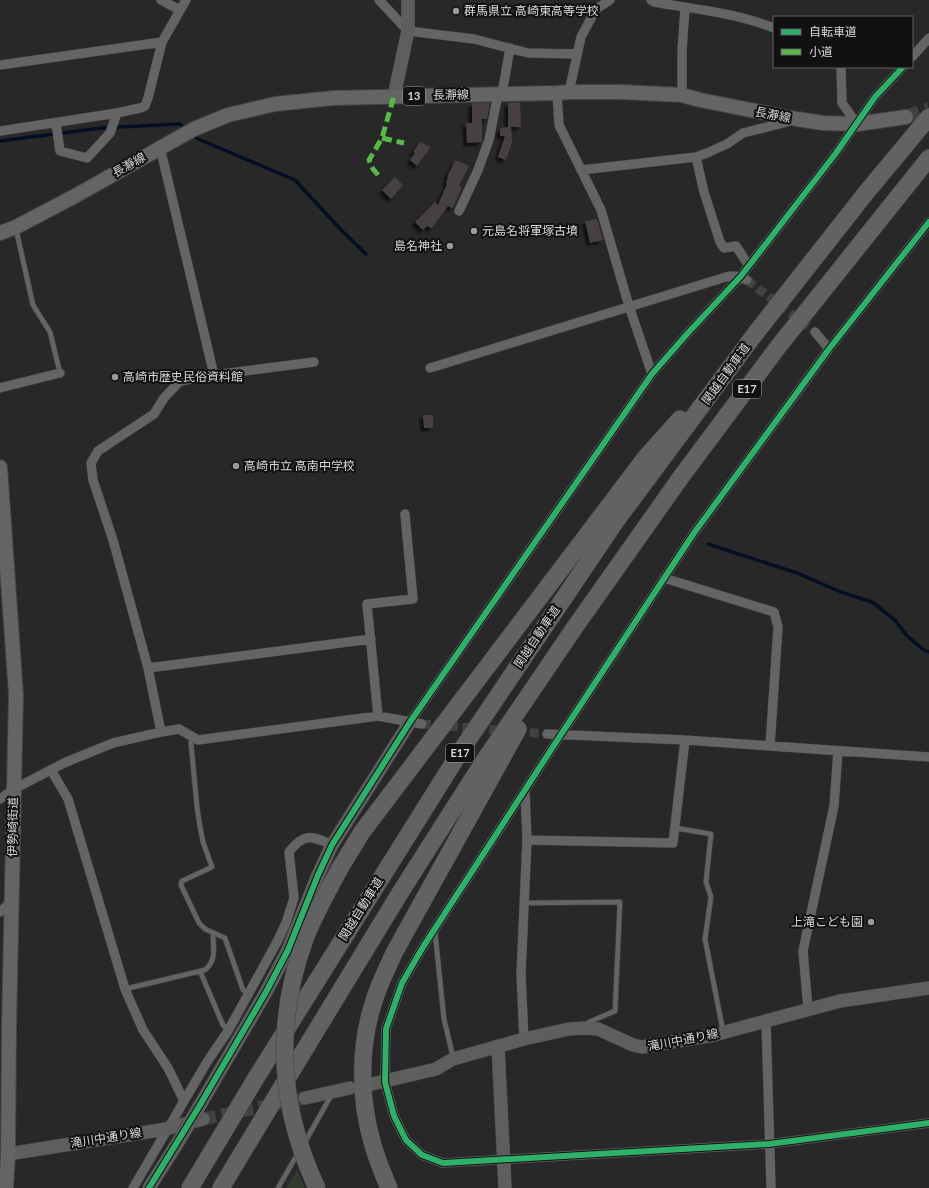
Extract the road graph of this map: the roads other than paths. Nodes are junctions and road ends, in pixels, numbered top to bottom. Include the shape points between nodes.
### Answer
1 (161, 0) edge
2 (186, 0) edge
3 (379, 0) edge
4 (408, 0) edge
5 (610, 0) edge
6 (651, 0) edge
7 (686, 8) junction
8 (180, 10) junction
9 (773, 28) edge
10 (408, 31) junction
11 (929, 38) edge
12 (162, 42) junction
13 (510, 48) junction
14 (577, 54) junction
15 (913, 55) edge
16 (0, 65) edge
17 (841, 68) edge
18 (902, 68) edge
19 (563, 93) junction
20 (500, 94) junction
21 (682, 95) junction
22 (394, 96) junction
23 (117, 113) junction
24 (906, 117) tunnel mouth
25 (929, 117) edge
26 (797, 120) junction
27 (56, 123) junction
28 (857, 124) junction
29 (0, 131) edge
30 (160, 147) junction
31 (696, 157) junction
32 (929, 158) edge
33 (581, 170) junction
34 (458, 211) dead end
35 (929, 222) edge
36 (16, 227) junction
37 (0, 233) edge
38 (749, 266) junction
39 (744, 278) junction
40 (629, 306) junction
41 (815, 332) tunnel mouth
42 (755, 334) junction
43 (830, 348) junction
44 (314, 362) dead end
45 (430, 368) dead end
46 (60, 373) joint
47 (652, 374) junction
48 (214, 375) junction
49 (0, 388) edge
50 (0, 467) edge
51 (1, 502) edge
52 (404, 514) dead end
53 (664, 578) junction
54 (575, 627) junction
55 (371, 639) junction
56 (148, 668) junction
57 (378, 716) junction
58 (416, 723) junction
59 (161, 732) junction
60 (547, 734) tunnel mouth
61 (560, 736) junction
62 (192, 737) junction
63 (685, 740) junction
64 (770, 746) junction
65 (838, 751) junction
66 (929, 757) edge
67 (51, 770) junction
68 (14, 789) junction
69 (525, 791) junction
70 (0, 799) edge
71 (675, 828) junction
72 (527, 840) junction
73 (332, 845) junction
74 (12, 901) junction
75 (525, 903) junction
76 (0, 912) edge
77 (434, 930) junction
78 (213, 933) junction
79 (200, 971) junction
80 (929, 988) edge
81 (125, 989) junction
82 (248, 994) junction
83 (808, 1009) junction
84 (766, 1021) junction
85 (4, 1027) edge
86 (585, 1028) junction
87 (228, 1031) junction
88 (724, 1032) junction
89 (524, 1039) junction
90 (498, 1046) junction
91 (453, 1059) junction
92 (379, 1083) junction
93 (350, 1088) dead end
94 (333, 1093) junction
95 (305, 1098) tunnel mouth
96 (184, 1101) junction
97 (202, 1119) tunnel mouth
98 (929, 1123) edge
99 (166, 1129) junction
100 (769, 1144) junction
101 (504, 1159) junction
102 (5, 1160) edge
103 (6, 1188) edge
104 (133, 1188) edge
105 (150, 1188) edge
106 (190, 1188) edge
107 (221, 1188) edge
108 (278, 1188) edge
109 (317, 1188) edge
110 (389, 1188) edge
111 (505, 1188) edge
112 (771, 1188) edge

1 - 8 street
2 - 8 street
3 - 10 street
4 - 10 street
5 - 14 street via 596,9 581,37
6 - 7 street
7 - 9 street via 724,13
7 - 21 street via 682,51
8 - 12 street
10 - 13 street via 474,39
10 - 22 street
11 - 15 street
12 - 16 street
12 - 23 street via 145,106
13 - 14 street via 528,52
13 - 20 street
14 - 19 street
17 - 28 street via 842,103
18 - 28 street via 875,97
19 - 20 main road, 長瀞線 / 13
19 - 21 main road, 長瀞線 / 13
19 - 33 street via 559,125
20 - 22 main road, 長瀞線 / 13
20 - 34 street via 489,140
21 - 26 main road, 長瀞線 / 13
22 - 30 main road, 長瀞線 / 13 via 333,98 275,104 228,115
23 - 27 street
23 - 27 street via 110,133 87,158 60,151
24 - 28 main road, 長瀞線 / 13
25 - 42 highway, 関越自動車道 / E17
26 - 28 main road, 長瀞線 / 13
26 - 31 street via 743,132 728,144
27 - 29 street
28 - 38 street
30 - 36 main road, 長瀞線 / 13
30 - 48 street
31 - 33 street
31 - 38 street via 720,242 724,248 736,246
32 - 54 highway, 関越自動車道 / E17 via 778,347 681,477
33 - 40 street via 601,210
35 - 43 street
36 - 37 main road, 長瀞線 / 13
36 - 46 lane via 33,305 50,332
38 - 39 street
39 - 40 street via 730,276
39 - 47 street via 687,334
40 - 45 street
40 - 47 street
41 - 43 street
42 - 106 highway, 関越自動車道 / E17 via 616,521 462,749 260,1071
42 - 109 highway, bridge via 646,457 362,832 317,912 305,939 290,995 285,1053 286,1088 291,1115
43 - 53 street
44 - 48 street
46 - 49 street
47 - 58 street
48 - 56 street via 180,381 164,398 154,414 98,451 91,463 93,480 113,540
50 - 51 main road, 伊勢崎街道
51 - 68 main road, 伊勢崎街道 via 16,695
52 - 55 street via 413,599 367,604
53 - 61 street
53 - 64 street via 774,612 778,627
54 - 107 highway, 関越自動車道 / E17 via 484,761 400,893
54 - 110 highway via 394,953 373,1002 364,1048 364,1098 372,1145
55 - 56 street
55 - 57 street
56 - 59 street
57 - 58 street
57 - 62 street via 198,740
58 - 73 street
59 - 62 street via 180,729
59 - 67 street via 113,744
60 - 61 street
61 - 63 street
61 - 69 street
62 - 78 lane via 197,807 203,842 212,867 182,881 181,885 199,923
63 - 64 street
63 - 71 street
64 - 65 street
65 - 66 street
65 - 83 street via 834,806 803,951
67 - 68 street
67 - 81 street via 68,799
68 - 70 street
68 - 74 main road, 伊勢崎街道
69 - 72 street
69 - 77 street
71 - 72 street via 673,844
71 - 88 lane via 710,834 706,882 711,897 705,939
72 - 75 street
73 - 82 street via 315,838 307,838 300,840 289,852 294,898 278,942
73 - 105 street, bridge via 288,950 266,992
74 - 76 street
74 - 85 main road, 伊勢崎街道
75 - 86 lane via 620,902 615,1010 589,1022
75 - 89 street via 521,974
77 - 91 lane via 444,1019
77 - 92 street via 402,983 386,1029
78 - 79 lane via 213,960 211,965
78 - 82 lane via 225,938 243,990
79 - 81 lane
79 - 87 lane
80 - 83 street, 滝川中通り線 via 840,1000
81 - 96 street via 143,1030 168,1068
82 - 87 street
83 - 84 street, 滝川中通り線
84 - 88 street, 滝川中通り線
84 - 100 street
85 - 102 main road, 伊勢崎街道
86 - 88 street, 滝川中通り線 via 598,1029 642,1047
86 - 89 street, 滝川中通り線
87 - 96 street
89 - 90 street, 滝川中通り線
90 - 91 street, 滝川中通り線
90 - 101 street
91 - 92 street, 滝川中通り線 via 436,1069
92 - 101 street via 406,1140 422,1155 442,1163
93 - 94 street
94 - 95 street
94 - 108 lane
96 - 99 street
97 - 99 street, 滝川中通り線
98 - 100 street
99 - 102 street, 滝川中通り線
99 - 104 street
100 - 101 street
100 - 112 street
101 - 111 street
102 - 103 main road, 伊勢崎街道

